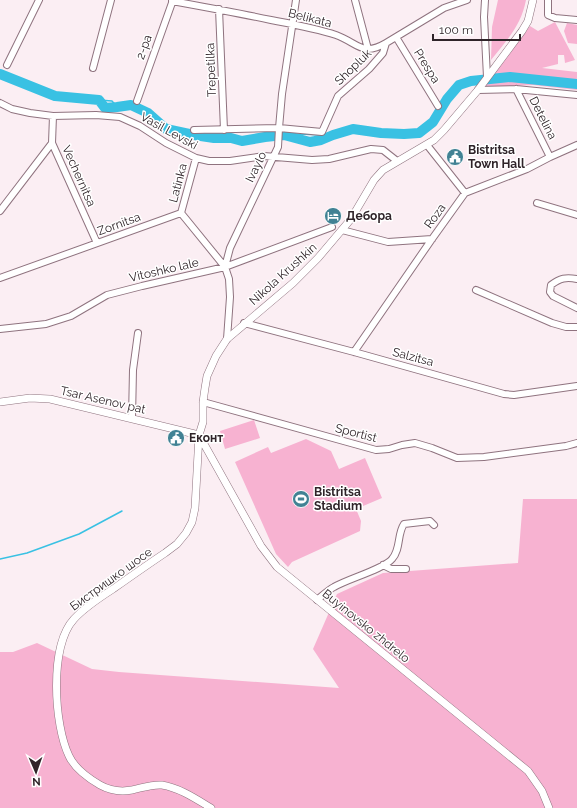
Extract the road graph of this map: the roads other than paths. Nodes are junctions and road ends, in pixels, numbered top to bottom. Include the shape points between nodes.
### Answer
1 (39, 0) edge
2 (111, 0) edge
3 (173, 0) edge
4 (296, 0) edge
5 (355, 0) edge
6 (467, 0) edge
7 (485, 0) edge
8 (533, 0) edge
9 (548, 0) edge
10 (220, 9) junction
11 (577, 20) edge
12 (292, 24) junction
13 (396, 37) junction
14 (386, 43) junction
15 (368, 49) junction
16 (7, 65) dead end
17 (93, 68) dead end
18 (487, 77) junction
19 (479, 89) junction
20 (516, 89) junction
21 (577, 96) edge
22 (137, 101) dead end
23 (0, 103) edge
24 (438, 106) dead end
25 (53, 116) junction
26 (279, 128) junction
27 (323, 128) joint
28 (194, 130) dead end
29 (224, 130) junction
30 (52, 144) junction
31 (427, 145) junction
32 (577, 145) edge
33 (273, 157) junction
34 (550, 157) junction
35 (196, 158) junction
36 (397, 161) junction
37 (465, 194) junction
38 (537, 203) dead end
39 (0, 211) edge
40 (181, 213) junction
41 (577, 215) edge
42 (332, 227) dead end
43 (342, 230) junction
44 (432, 239) junction
45 (97, 243) junction
46 (225, 267) junction
47 (0, 278) edge
48 (577, 279) edge
49 (476, 290) dead end
50 (577, 308) edge
51 (244, 323) junction
52 (577, 327) edge
53 (0, 329) edge
54 (138, 333) dead end
55 (227, 339) junction
56 (354, 352) junction
57 (577, 386) edge
58 (0, 402) edge
59 (203, 402) junction
60 (132, 418) junction
61 (199, 435) junction
62 (577, 443) edge
63 (434, 525) dead end
64 (383, 565) junction
65 (406, 569) dead end
66 (317, 600) junction
67 (211, 808) edge
68 (549, 808) edge

1 - 16 street
2 - 17 street
3 - 10 street, Belikata
3 - 22 street, 2-ра
4 - 12 street, Ivaylo
5 - 15 street
6 - 13 street, Shopluk via 444,8
7 - 18 street
8 - 18 street, Nikola Krushkin via 528,21 522,32
9 - 11 street via 548,15
10 - 12 street, Belikata
10 - 29 street, Trepetilka
12 - 15 street, Belikata via 336,36 360,48
12 - 26 street, Ivaylo
13 - 14 street, Shopluk
13 - 24 street, Prespa
14 - 15 street, Shopluk via 376,49
14 - 27 street, Shopluk via 383,53 369,69 338,96
18 - 19 street, Nikola Krushkin
19 - 20 street
19 - 31 street, Nikola Krushkin via 444,130
20 - 21 street
20 - 34 street, Detelina
23 - 25 street, Vasil Levski via 24,112
25 - 30 street, Vechernitsa
25 - 35 street, Vasil Levski via 120,117
26 - 27 street, Vasil Levski via 322,132
26 - 29 street, Vasil Levski
26 - 33 street, Ivaylo via 278,147
28 - 29 street, Vasil Levski
30 - 39 street
30 - 45 street, Vechernitsa
31 - 36 street, Nikola Krushkin
31 - 37 street
32 - 34 street
33 - 35 street, Vasil Levski via 230,161
33 - 36 street, Vasil Levski via 329,159 371,149 383,150
33 - 46 street, Ivaylo via 230,248
34 - 37 street
35 - 40 street, Latinka
36 - 43 street, Nikola Krushkin via 374,180
37 - 44 street, Roza
38 - 41 street
40 - 45 street, Zornitsa
40 - 46 street
42 - 46 street, Vitoshko lale
43 - 44 street via 388,242
43 - 51 street, Nikola Krushkin via 293,283
44 - 56 street, Roza
45 - 47 street, Zornitsa
46 - 53 street, Vitoshko lale via 107,296 71,316 46,324
46 - 55 street, Ivaylo via 230,297
48 - 50 street via 558,279 551,285 550,292
49 - 52 street via 552,323
51 - 55 street, Nikola Krushkin
51 - 56 street, Salzitsa
54 - 60 street via 133,370
55 - 59 street, Nikola Krushkin via 207,376
56 - 57 street, Salzitsa via 504,394 514,395
58 - 60 street, Tsar Asenov pat via 30,398 50,399
59 - 61 street, Nikola Krushkin via 203,422
59 - 62 street, Sportist via 376,450 415,443 457,458 484,458
60 - 61 street, Tsar Asenov pat
61 - 66 street, Buyinovsko zhdrelo via 261,546 277,567
61 - 67 street, Бистришко шосе via 192,522 177,544 90,604 73,620 63,639 59,655 57,703 67,750 81,772 116,791 161,785 176,789
63 - 64 street via 430,521 404,524 397,552 393,559
64 - 65 street via 391,569
64 - 66 street via 333,587
66 - 68 street, Buyinovsko zhdrelo via 528,771 542,791

